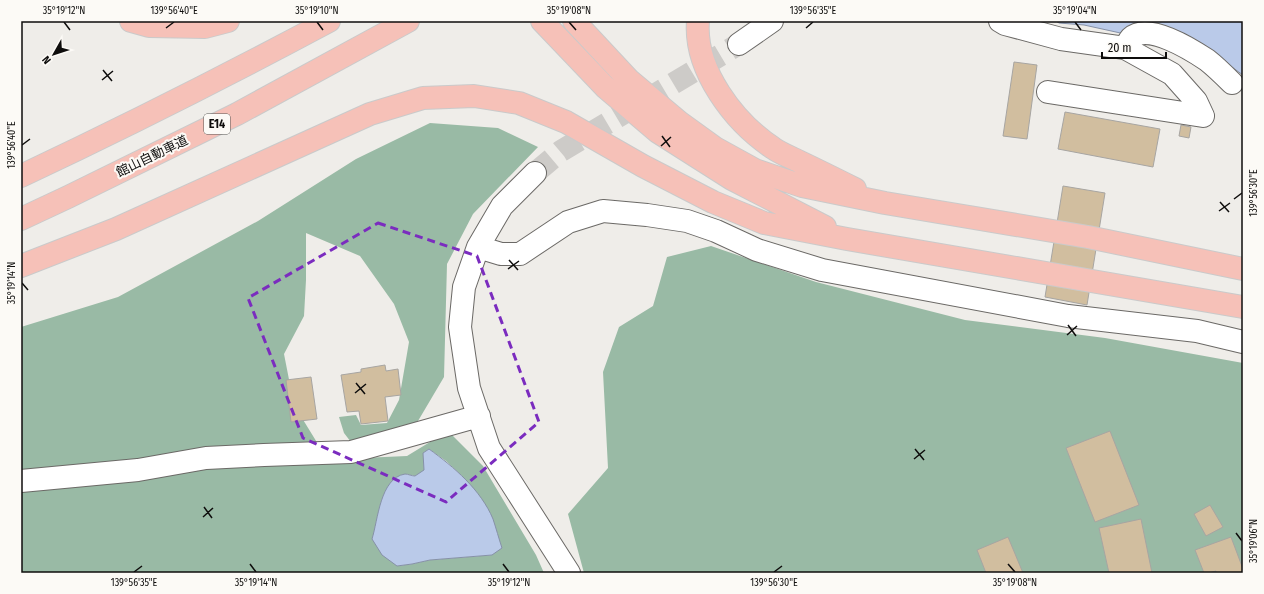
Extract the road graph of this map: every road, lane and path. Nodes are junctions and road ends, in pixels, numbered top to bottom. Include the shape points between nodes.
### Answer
1 (131, 21) edge
2 (228, 21) edge
3 (329, 21) edge
4 (408, 21) edge
5 (542, 21) edge
6 (574, 21) edge
7 (698, 21) edge
8 (772, 21) edge
9 (1000, 21) edge
10 (739, 44) tunnel mouth
11 (1125, 48) junction
12 (1232, 83) dead end
13 (1048, 92) dead end
14 (535, 173) tunnel mouth
15 (21, 176) edge
16 (885, 203) junction
17 (21, 219) edge
18 (847, 239) junction
19 (478, 247) junction
20 (21, 266) edge
21 (1243, 269) edge
22 (1243, 307) edge
23 (1243, 342) edge
24 (479, 416) junction
25 (21, 481) edge
26 (569, 573) edge

1 - 2 highway via 149,26 197,27
3 - 15 highway via 228,75
4 - 17 highway, 館山自動車道 / E14 via 237,114
5 - 18 highway via 605,87 658,132 732,179
6 - 16 highway via 629,80 715,148 755,170 802,186
7 - 16 highway via 702,56 714,85 739,119 773,148
8 - 10 street
9 - 11 street via 1061,38
11 - 12 street via 1132,38 1141,33 1151,33 1181,44 1208,61
11 - 13 street via 1172,74 1196,101 1203,116
14 - 19 street via 502,206
16 - 21 highway via 1088,237
18 - 20 highway via 764,223 712,202 566,122 519,103 474,96 422,98 370,114 116,229
18 - 22 highway
19 - 23 street via 502,254 520,254 568,222 603,211 647,214 687,221 757,250 822,270 1068,316 1197,331
19 - 24 street via 464,287 460,327 469,388
24 - 25 street via 351,452 206,458 138,470
24 - 26 street via 489,448

